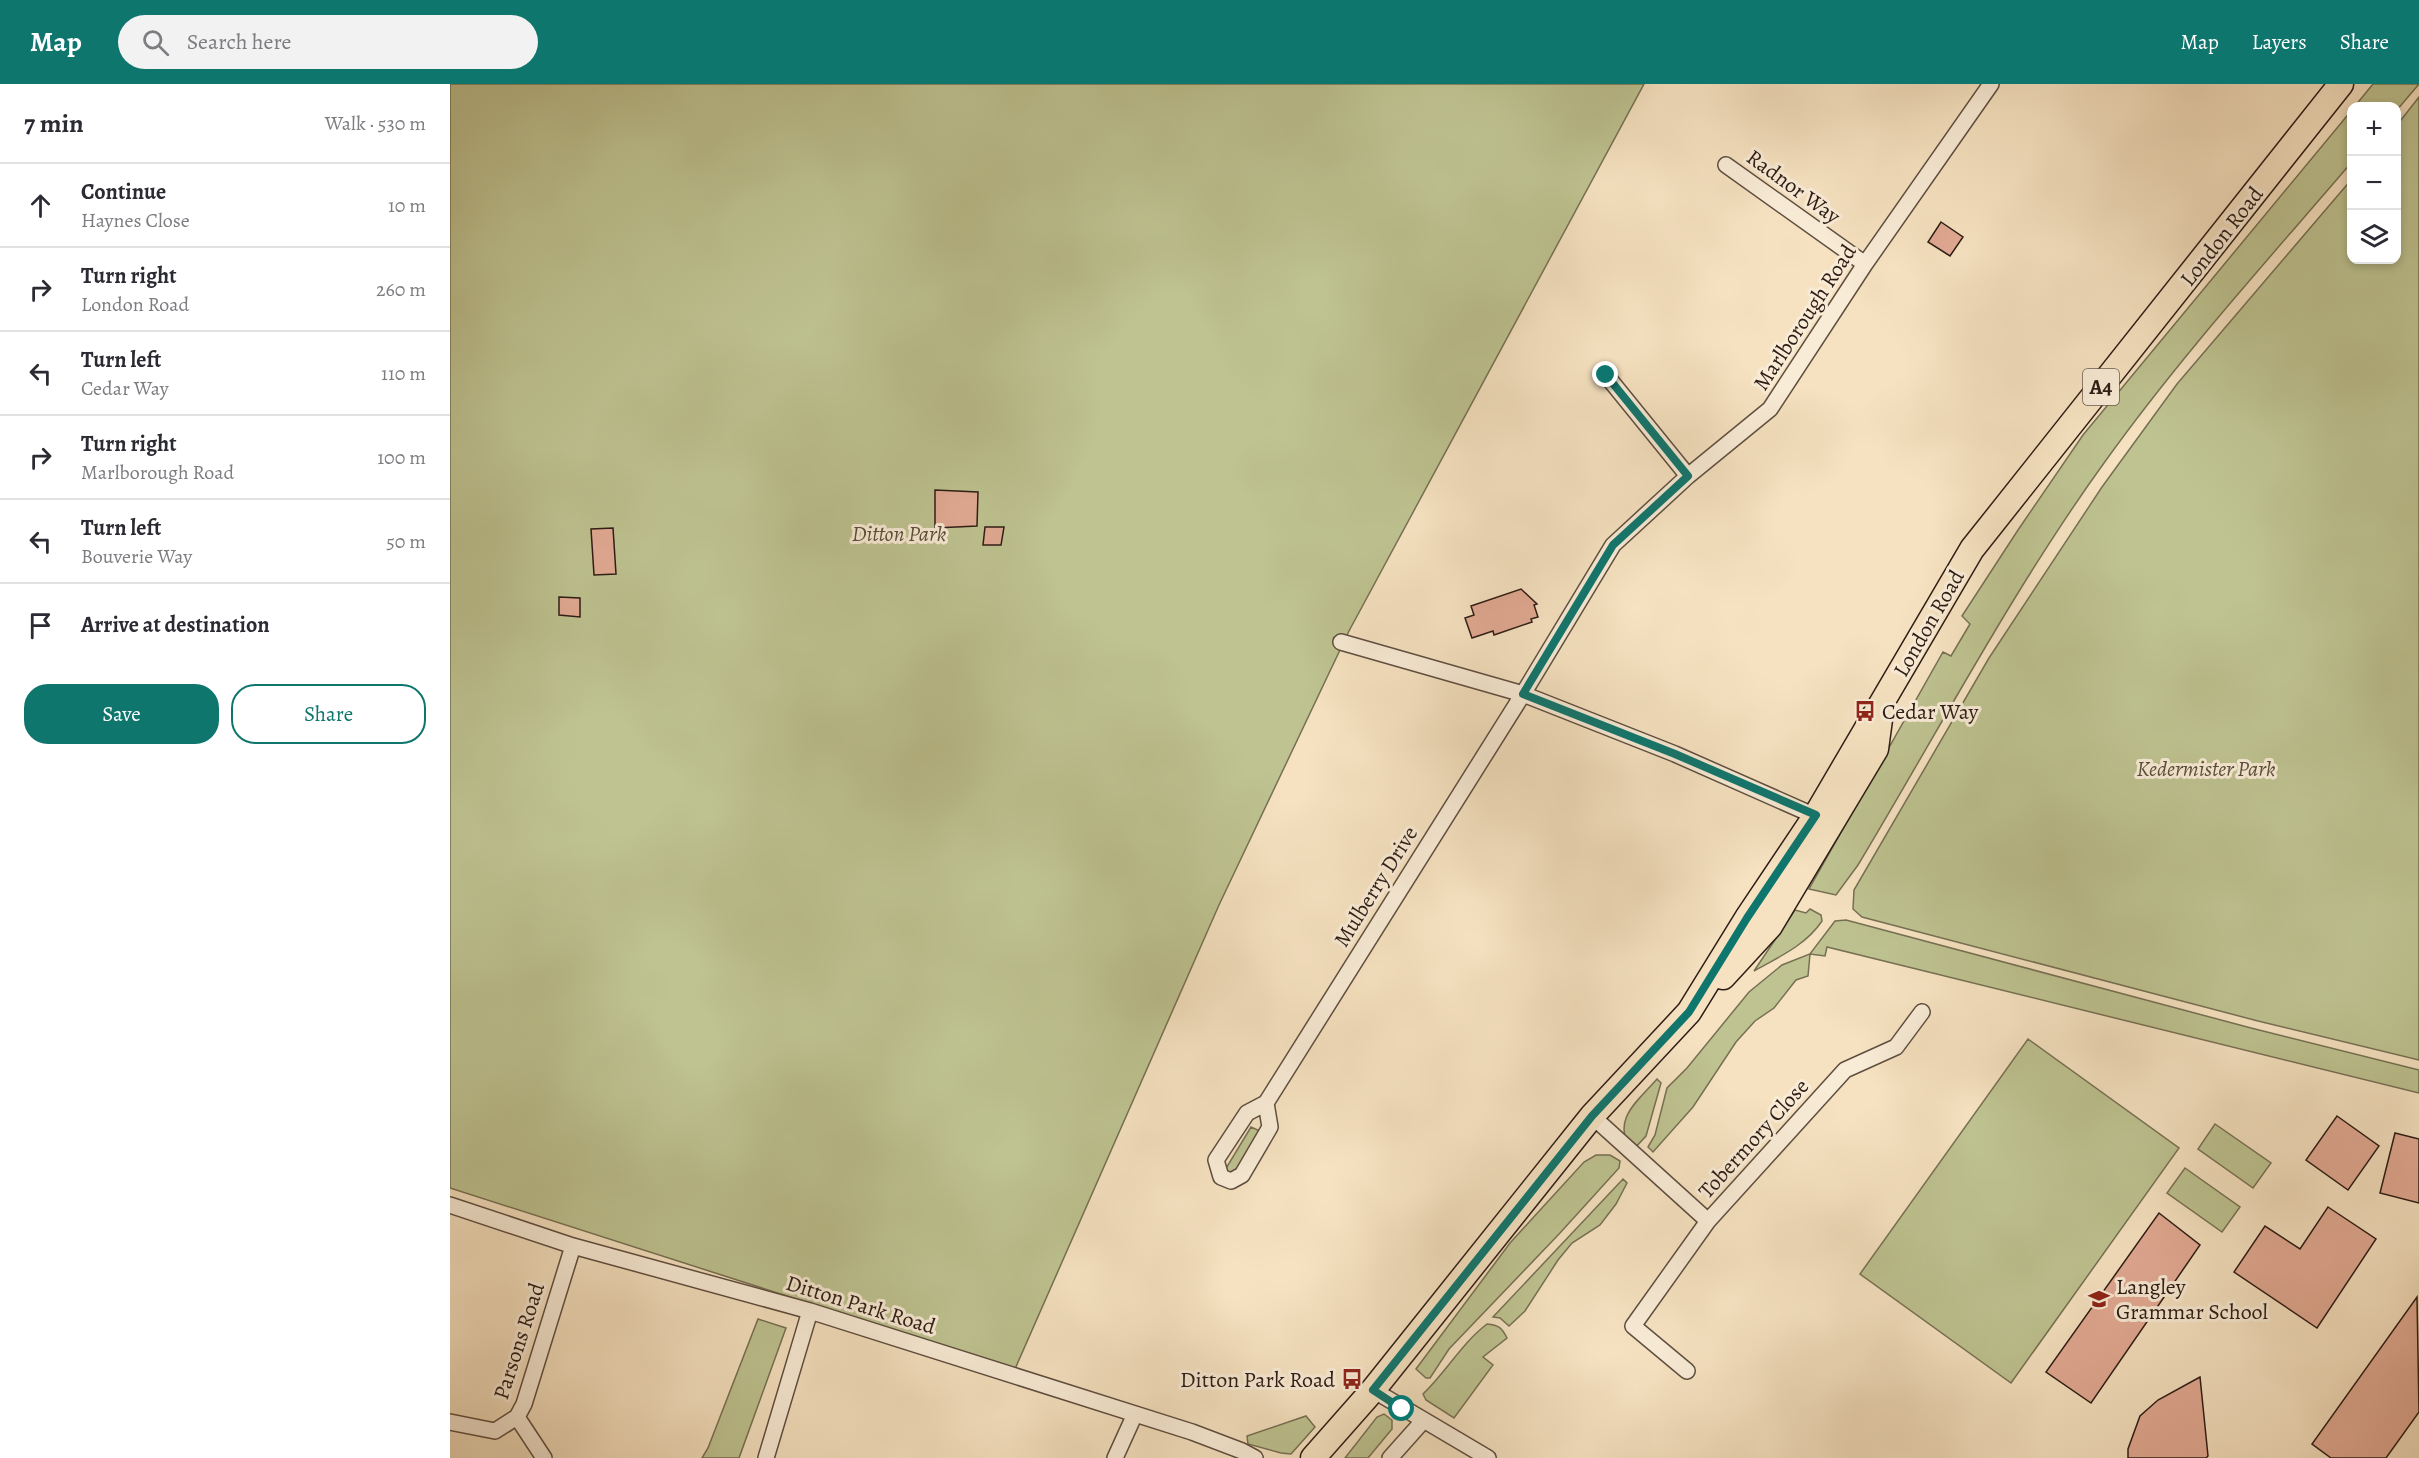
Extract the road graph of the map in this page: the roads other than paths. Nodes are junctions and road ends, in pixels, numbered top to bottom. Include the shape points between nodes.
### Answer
1 (1991, 84) edge
2 (2342, 84) edge
3 (1726, 165) dead end
4 (1865, 264) junction
5 (1606, 375) dead end
6 (1688, 476) junction
7 (1341, 642) dead end
8 (1523, 694) junction
9 (1823, 820) junction
10 (1922, 1012) dead end
11 (1266, 1103) junction
12 (1592, 1116) junction
13 (450, 1205) edge
14 (1708, 1221) junction
15 (573, 1246) junction
16 (810, 1311) junction
17 (1687, 1371) dead end
18 (1373, 1390) junction
19 (1135, 1414) junction
20 (517, 1417) junction
21 (1423, 1421) junction
22 (450, 1422) edge
23 (544, 1458) edge
24 (766, 1458) edge
25 (1115, 1458) edge
26 (1255, 1458) edge
27 (1313, 1458) edge
28 (1390, 1458) edge
29 (1488, 1458) edge

1 - 4 street, Marlborough Road
2 - 9 main road, London Road / A4 via 1972,549 1881,703 1876,749
3 - 4 street, Radnor Way
4 - 6 street, Marlborough Road via 1770,409
5 - 6 street
6 - 8 street, Marlborough Road via 1613,545
7 - 8 street
8 - 9 street via 1675,754
8 - 11 street, Mulberry Drive
9 - 12 main road via 1770,926
10 - 14 street, Tobermory Close via 1896,1047 1845,1070
11 - 11 street, Mulberry Drive via 1270,1128 1242,1175 1231,1181 1221,1177 1216,1160 1247,1113
12 - 14 street, Tobermory Close
12 - 18 main road
13 - 15 street, Ditton Park Road
14 - 17 street via 1633,1326
15 - 16 street, Ditton Park Road
15 - 20 street, Parsons Road
16 - 19 street, Ditton Park Road
16 - 24 street
18 - 21 street
18 - 27 main road
19 - 25 street
19 - 26 street, Ditton Park Road via 1242,1450
20 - 22 street, Parsons Road via 495,1431
20 - 23 street
21 - 28 street
21 - 29 street

